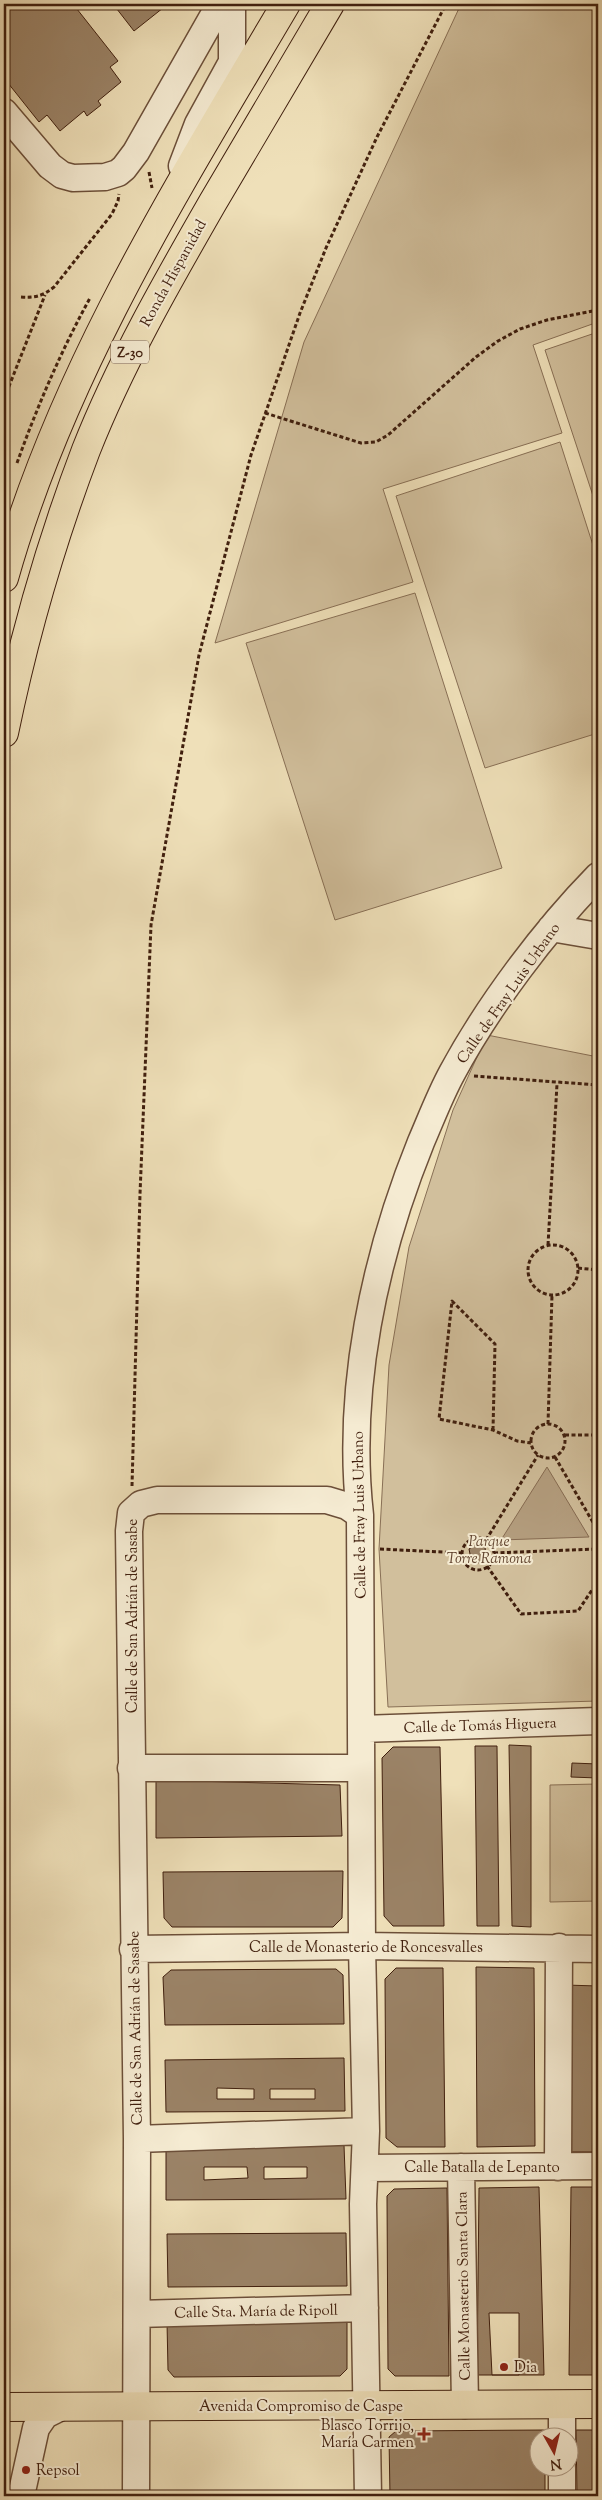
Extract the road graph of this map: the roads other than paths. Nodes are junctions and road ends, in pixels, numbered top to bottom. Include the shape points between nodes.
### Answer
1 (220, 4) edge
2 (232, 4) edge
3 (286, 4) edge
4 (330, 4) edge
5 (4, 112) edge
6 (174, 193) junction
7 (4, 578) edge
8 (4, 733) edge
9 (598, 876) edge
10 (551, 928) junction
11 (598, 936) edge
12 (356, 1477) junction
13 (327, 1500) junction
14 (360, 1515) junction
15 (598, 1721) edge
16 (361, 1729) junction
17 (140, 1768) junction
18 (353, 1768) junction
19 (362, 1946) junction
20 (559, 1947) junction
21 (598, 1949) edge
22 (133, 1950) junction
23 (357, 2132) junction
24 (148, 2139) junction
25 (558, 2166) junction
26 (598, 2166) edge
27 (461, 2167) junction
28 (366, 2168) junction
29 (358, 2309) junction
30 (149, 2313) junction
31 (598, 2404) edge
32 (366, 2405) junction
33 (465, 2405) junction
34 (562, 2405) junction
35 (136, 2406) junction
36 (4, 2407) edge
37 (61, 2407) junction
38 (562, 2428) edge
39 (562, 2478) edge
40 (21, 2496) edge
41 (136, 2496) edge
42 (368, 2496) edge
43 (562, 2496) edge

1 - 5 street via 136,152 118,173 74,178 54,171
2 - 6 street via 232,62 192,136
3 - 6 main road, Z-30
4 - 8 main road, Ronda Hispanidad / Z-30 via 180,258 133,346 86,449 25,640
6 - 7 main road, Z-30 via 99,334 53,437
9 - 10 street, Calle de Fray Luis Urbano
10 - 11 street
10 - 12 street, Calle de Fray Luis Urbano via 476,1032 451,1074 409,1172 373,1300 362,1366
12 - 13 street via 349,1486
12 - 14 street, Calle de Fray Luis Urbano
13 - 14 street, Calle de San Adrián de Sasabe via 347,1506
13 - 17 street, Calle de San Adrián de Sasabe via 157,1500 141,1504 131,1512 129,1531
14 - 16 street, Calle de Fray Luis Urbano
15 - 16 street, Calle de Tomás Higuera
16 - 18 street, Calle de Fray Luis Urbano
17 - 18 street
17 - 22 street, Calle de San Adrián de Sasabe
18 - 19 street, Calle de Fray Luis Urbano
19 - 20 street, Calle de Monasterio de Roncesvalles
19 - 22 street, Calle de Monasterio de Roncesvalles
19 - 23 street, Calle de Fray Luis Urbano
20 - 21 street, Calle de Monasterio de Roncesvalles
20 - 25 street
22 - 24 street, Calle de San Adrián de Sasabe
23 - 24 street
23 - 28 street, Calle de Fray Luis Urbano
24 - 30 street, Calle de San Adrián de Sasabe
25 - 26 street, Calle Batalla de Lepanto
25 - 27 street, Calle Batalla de Lepanto
27 - 28 street, Calle Batalla de Lepanto
27 - 33 street, Calle Monasterio Santa Clara
28 - 29 street, Calle de Fray Luis Urbano
29 - 30 street, Calle Sta. María de Ripoll
29 - 32 street, Calle de Fray Luis Urbano
30 - 35 street, Calle de San Adrián de Sasabe
31 - 34 main road, Avenida Compromiso de Caspe
32 - 33 main road, Avenida Compromiso de Caspe
32 - 35 main road, Avenida Compromiso de Caspe
32 - 42 street, Calle de Fray Luis Urbano
33 - 34 main road, Avenida Compromiso de Caspe
34 - 38 street
35 - 37 main road, Avenida Compromiso de Caspe
35 - 41 street, Calle de San Adrián de Sasabe
36 - 37 main road, Avenida Compromiso de Caspe
37 - 40 street via 45,2416 36,2428
39 - 43 street

